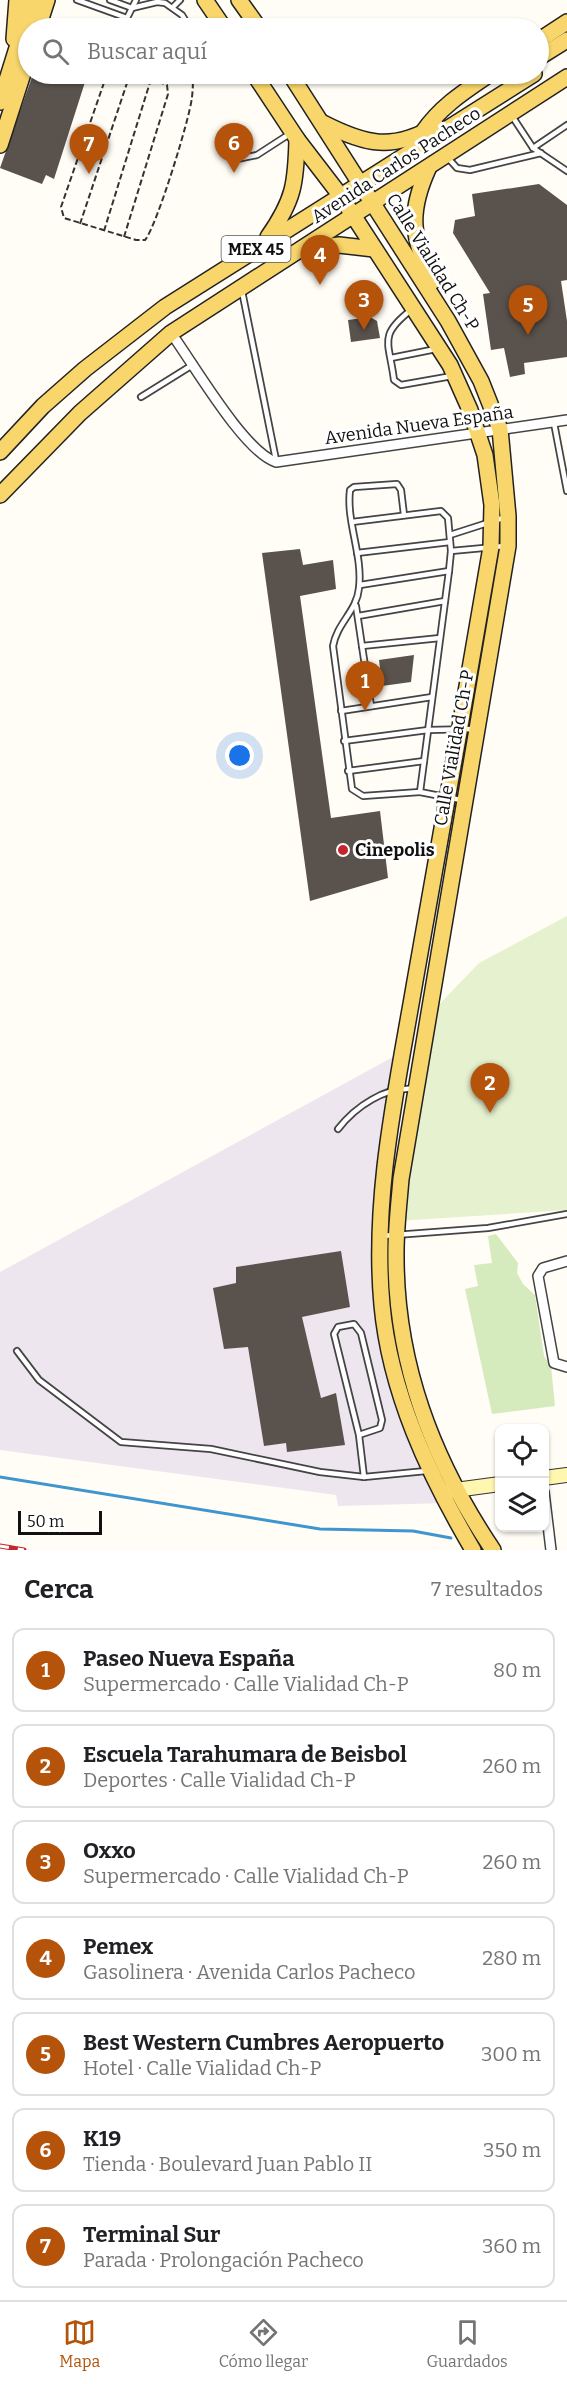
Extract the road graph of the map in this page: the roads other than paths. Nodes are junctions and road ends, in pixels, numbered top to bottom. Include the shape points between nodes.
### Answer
1 (17, 0) edge
2 (32, 0) edge
3 (47, 0) edge
4 (77, 0) edge
5 (110, 0) edge
6 (136, 0) edge
7 (180, 0) edge
8 (205, 0) edge
9 (239, 0) edge
10 (174, 7) junction
11 (132, 8) junction
12 (26, 18) edge
13 (41, 18) edge
14 (127, 18) joint
15 (182, 18) edge
16 (217, 18) edge
17 (252, 18) edge
18 (567, 22) edge
19 (549, 34) edge
20 (567, 40) edge
21 (18, 43) edge
22 (549, 51) edge
23 (567, 52) edge
24 (12, 62) junction
25 (549, 64) edge
26 (567, 77) edge
27 (20, 84) edge
28 (261, 84) edge
29 (297, 84) edge
30 (488, 84) edge
31 (518, 84) edge
32 (0, 102) edge
33 (510, 113) junction
34 (323, 123) junction
35 (567, 125) edge
36 (295, 136) junction
37 (0, 146) edge
38 (533, 148) junction
39 (541, 153) junction
40 (446, 156) junction
41 (237, 159) dead end
42 (428, 169) junction
43 (567, 171) edge
44 (360, 183) junction
45 (340, 195) junction
46 (373, 202) junction
47 (354, 215) junction
48 (263, 244) junction
49 (303, 249) junction
50 (374, 249) junction
51 (242, 288) junction
52 (414, 307) junction
53 (448, 321) junction
54 (171, 333) junction
55 (440, 348) junction
56 (391, 358) junction
57 (194, 364) junction
58 (455, 375) junction
59 (141, 397) dead end
60 (567, 420) edge
61 (554, 422) junction
62 (500, 429) junction
63 (478, 433) junction
64 (1, 450) edge
65 (276, 462) junction
66 (567, 491) edge
67 (0, 495) edge
68 (404, 515) junction
69 (508, 516) junction
70 (493, 521) junction
71 (352, 522) junction
72 (450, 535) junction
73 (450, 542) junction
74 (508, 546) junction
75 (491, 547) junction
76 (451, 550) junction
77 (357, 553) junction
78 (449, 572) junction
79 (360, 585) junction
80 (445, 601) junction
81 (356, 606) junction
82 (358, 616) junction
83 (440, 638) junction
84 (362, 646) junction
85 (432, 697) junction
86 (371, 706) junction
87 (340, 711) junction
88 (460, 728) junction
89 (477, 729) junction
90 (428, 730) junction
91 (344, 741) junction
92 (424, 761) junction
93 (348, 771) junction
94 (420, 792) junction
95 (447, 797) junction
96 (465, 800) junction
97 (397, 1088) junction
98 (416, 1089) junction
99 (338, 1129) dead end
100 (567, 1214) edge
101 (380, 1236) junction
102 (396, 1236) junction
103 (567, 1261) edge
104 (16, 1351) dead end
105 (567, 1368) edge
106 (359, 1435) junction
107 (429, 1470) junction
108 (567, 1475) edge
109 (364, 1477) junction
110 (549, 1477) edge
111 (495, 1485) edge
112 (448, 1491) junction
113 (549, 1532) edge
114 (474, 1550) edge
115 (493, 1550) edge
116 (551, 1550) edge

1 - 24 main road
2 - 12 main road
3 - 13 main road
4 - 14 lane
5 - 11 lane
6 - 11 lane
7 - 10 lane
8 - 16 main road
9 - 17 main road
10 - 11 lane via 157,2
10 - 15 lane
11 - 14 lane
18 - 19 main road
20 - 22 main road
21 - 24 main road
23 - 25 main road
24 - 32 main road
26 - 33 main road, Avenida Carlos Pacheco / MEX 45
27 - 37 main road
28 - 36 main road, Calle Vialidad Ch-P
29 - 34 main road, Calle Vialidad Ch-P
30 - 34 main road via 422,134 403,140 372,143
31 - 44 main road, Avenida Carlos Pacheco / MEX 45
33 - 38 lane
33 - 40 main road, Avenida Carlos Pacheco / MEX 45
34 - 44 main road, Calle Vialidad Ch-P
35 - 38 lane
36 - 41 lane via 257,155
36 - 45 main road, Calle Vialidad Ch-P
36 - 48 main road via 296,173 291,200
38 - 39 lane
39 - 40 lane via 470,170 457,168
39 - 43 lane
40 - 42 main road, Avenida Carlos Pacheco / MEX 45
42 - 46 main road, Avenida Carlos Pacheco / MEX 45
42 - 53 main road via 413,208 415,238
44 - 45 main road, Avenida Carlos Pacheco / MEX 45
44 - 46 main road, Calle Vialidad Ch-P
45 - 47 main road, Calle Vialidad Ch-P
45 - 48 main road, Avenida Carlos Pacheco / MEX 45
46 - 47 main road, Avenida Carlos Pacheco / MEX 45
46 - 53 main road, Calle Vialidad Ch-P
47 - 49 main road, Avenida Carlos Pacheco / MEX 45
47 - 50 main road, Calle Vialidad Ch-P
48 - 64 main road, Avenida Carlos Pacheco / MEX 45 via 165,307 85,369
49 - 50 main road via 339,245
49 - 51 main road, Avenida Carlos Pacheco / MEX 45
50 - 52 main road, Calle Vialidad Ch-P
51 - 54 main road, Avenida Carlos Pacheco / MEX 45
51 - 65 lane
52 - 55 main road, Calle Vialidad Ch-P
52 - 56 lane via 391,327
53 - 62 main road, Calle Vialidad Ch-P via 481,381
54 - 57 street
54 - 67 main road, Avenida Carlos Pacheco / MEX 45 via 80,413
55 - 56 lane
55 - 58 main road, Calle Vialidad Ch-P
56 - 58 lane via 394,380 401,385
57 - 59 lane
57 - 65 street via 249,444
58 - 63 main road, Calle Vialidad Ch-P
60 - 61 street, Avenida Nueva España
61 - 62 street, Avenida Nueva España
61 - 66 lane
62 - 63 street, Avenida Nueva España
62 - 69 main road, Calle Vialidad Ch-P
63 - 65 street, Avenida Nueva España
63 - 70 main road, Calle Vialidad Ch-P via 489,478
68 - 71 lane
68 - 71 lane via 397,484 354,487 349,492
68 - 72 lane via 444,512
69 - 70 lane
69 - 74 main road, Calle Vialidad Ch-P
70 - 72 lane
70 - 75 main road, Calle Vialidad Ch-P
71 - 77 lane
72 - 73 lane
73 - 76 lane
73 - 77 lane
74 - 75 lane
74 - 89 main road, Calle Vialidad Ch-P
75 - 76 lane
75 - 88 main road, Calle Vialidad Ch-P
76 - 78 lane
77 - 79 lane
78 - 79 lane
78 - 80 lane
79 - 81 lane
80 - 82 lane
80 - 83 lane
81 - 82 lane
81 - 87 lane via 338,628 333,646
82 - 84 lane
83 - 84 lane
83 - 85 lane
84 - 86 lane
85 - 86 lane
85 - 90 lane
86 - 87 lane
87 - 91 lane
88 - 89 lane
88 - 90 lane
88 - 95 main road, Calle Vialidad Ch-P
89 - 96 main road, Calle Vialidad Ch-P
90 - 91 lane
90 - 92 lane
91 - 93 lane
92 - 93 lane
92 - 94 lane
93 - 94 lane via 352,789 363,796
94 - 95 lane
95 - 96 lane
95 - 97 main road, Calle Vialidad Ch-P
96 - 98 main road, Calle Vialidad Ch-P
97 - 98 lane
97 - 99 lane via 363,1105
97 - 101 main road, Calle Vialidad Ch-P
98 - 102 main road, Calle Vialidad Ch-P
100 - 102 lane via 489,1228
101 - 102 lane
101 - 107 main road, Calle Vialidad Ch-P via 382,1305 389,1346
102 - 112 main road, Calle Vialidad Ch-P via 408,1364
103 - 105 street via 543,1268 538,1274 554,1363
104 - 109 lane via 39,1380 121,1442 211,1449 320,1472
106 - 106 lane via 334,1334 342,1326 354,1324 361,1334 382,1420 380,1428
106 - 109 lane
107 - 109 lane
107 - 112 main road, Calle Vialidad Ch-P
108 - 110 street
111 - 112 street
112 - 114 main road, Calle Vialidad Ch-P
112 - 115 main road, Calle Vialidad Ch-P
113 - 116 street

